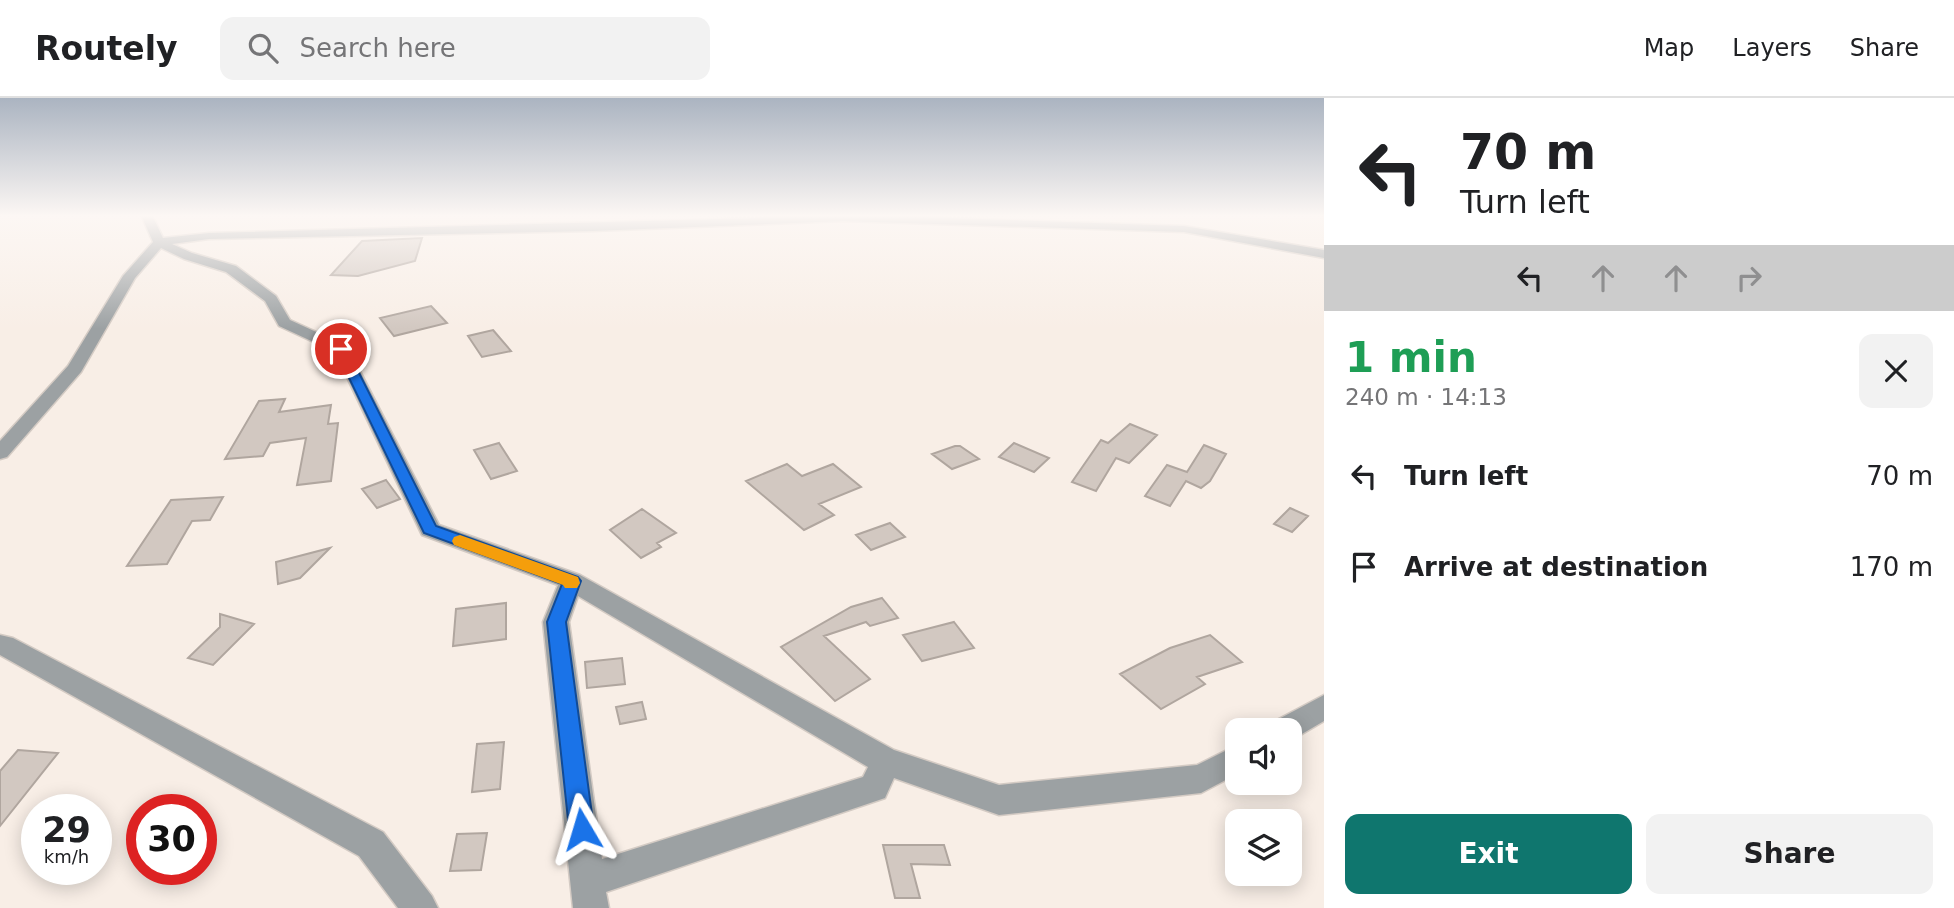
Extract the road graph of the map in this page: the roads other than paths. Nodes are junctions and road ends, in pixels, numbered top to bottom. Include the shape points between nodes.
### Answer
1 (152, 253) edge
2 (181, 253) edge
3 (0, 453) edge
4 (572, 581) junction
5 (0, 645) edge
6 (1324, 707) edge
7 (1302, 720) edge
8 (885, 761) junction
9 (1225, 765) edge
10 (590, 895) edge
11 (420, 908) edge

1 - 3 street via 130,276 75,369
2 - 4 street via 231,270 271,299 284,323 341,349 430,530
4 - 8 street
4 - 10 street via 556,622
5 - 11 street via 371,844
6 - 7 street
8 - 9 street via 999,800 1201,779
8 - 10 street via 874,788

